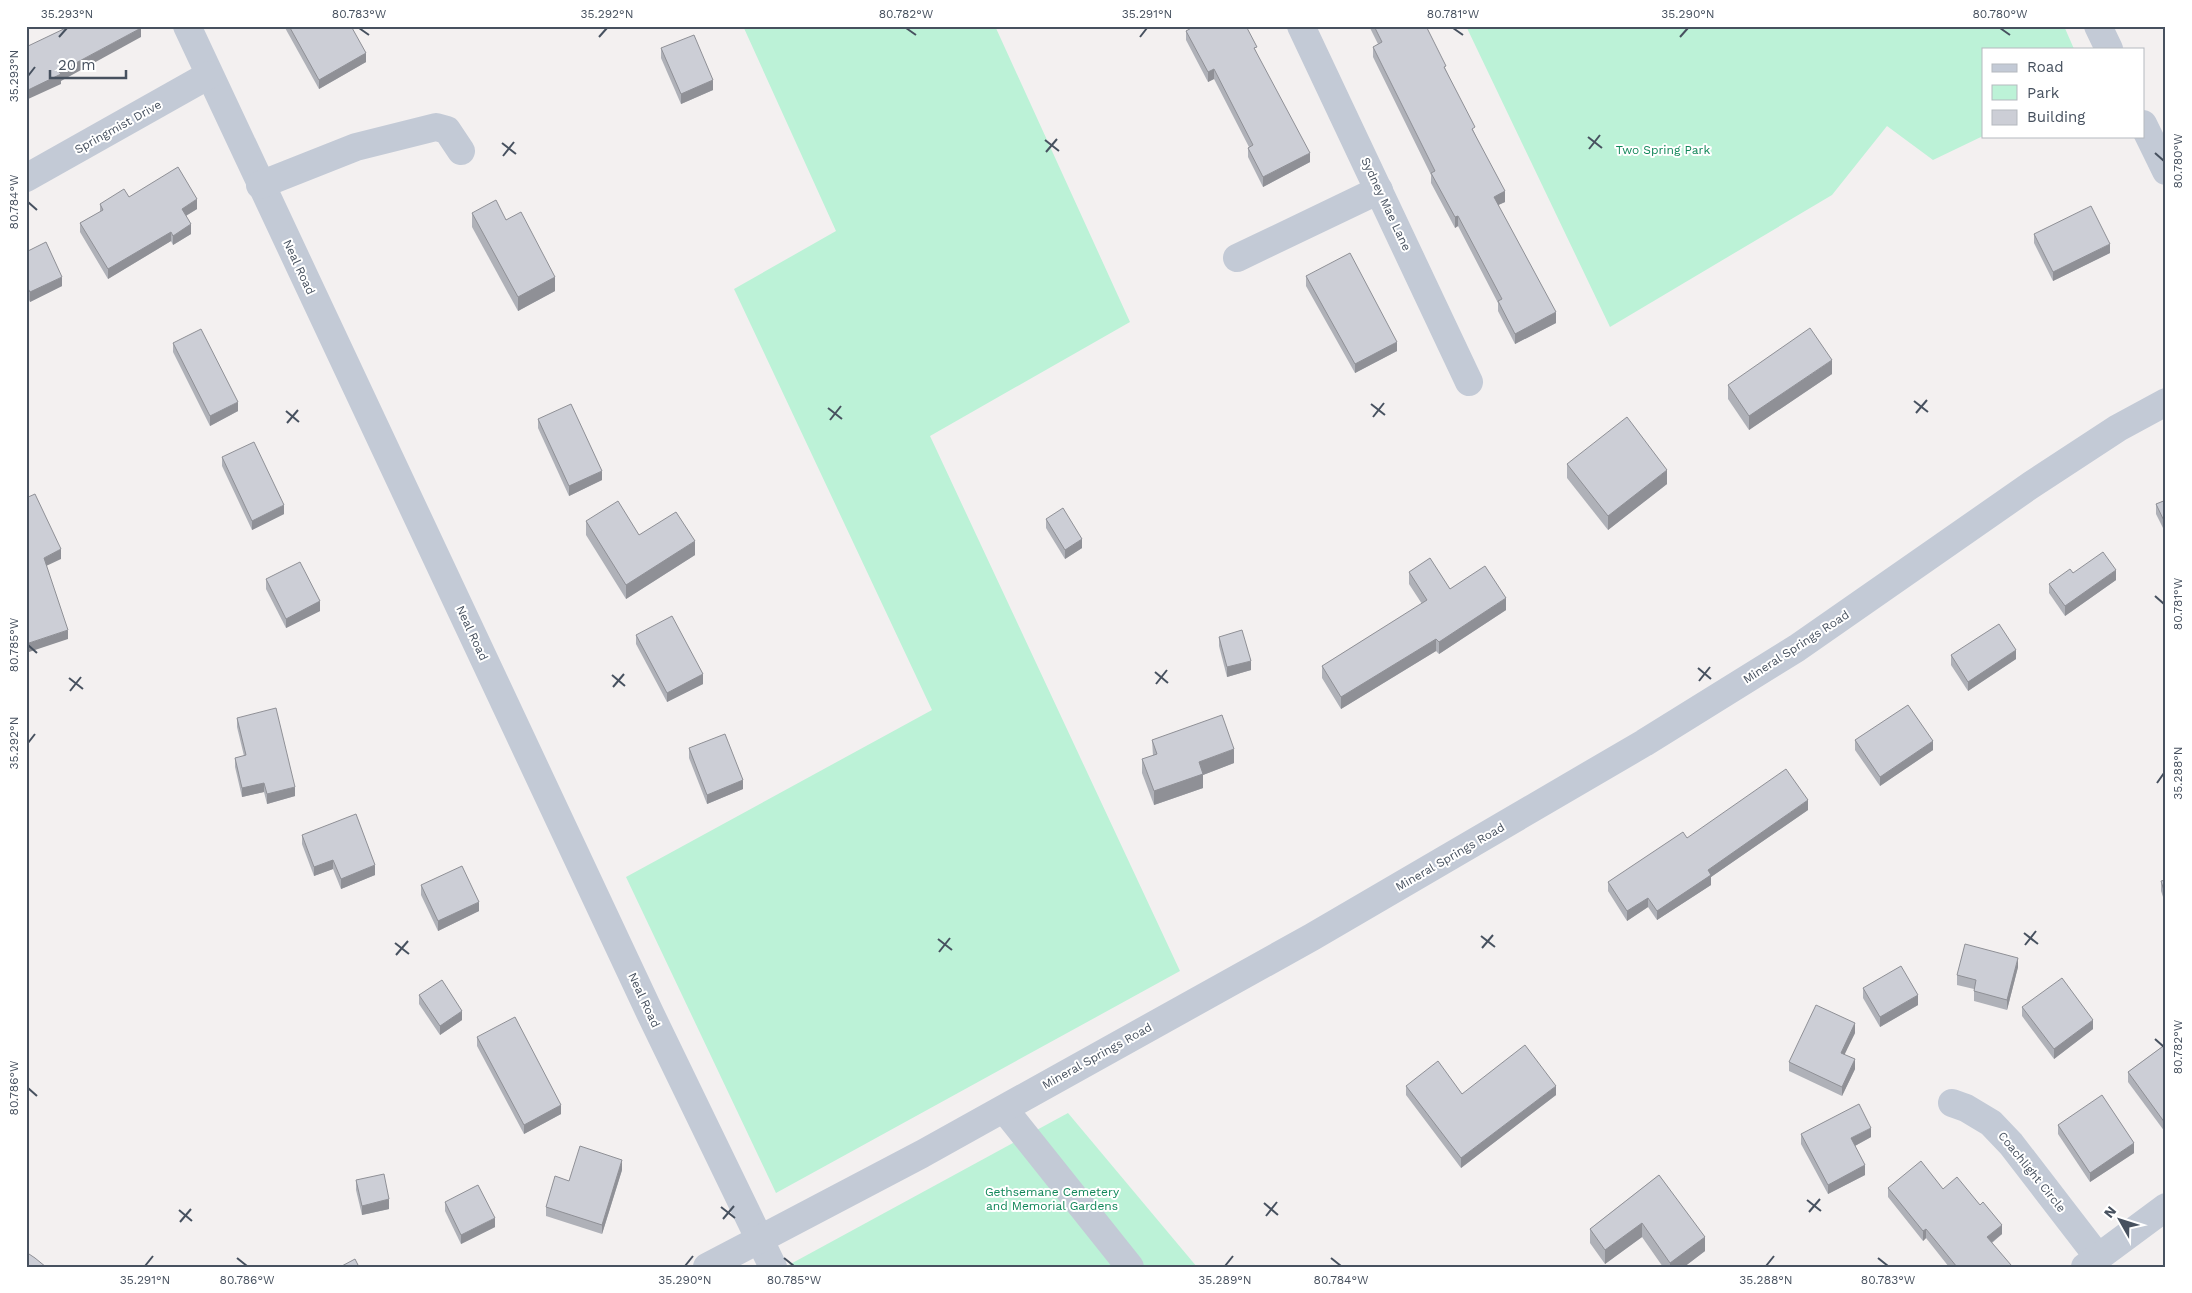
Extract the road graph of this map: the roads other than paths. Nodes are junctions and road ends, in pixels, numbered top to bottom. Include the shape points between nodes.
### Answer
1 (187, 26) edge
2 (1301, 26) edge
3 (2098, 26) edge
4 (2109, 48) edge
5 (209, 75) junction
6 (2144, 126) edge
7 (460, 151) dead end
8 (2166, 171) edge
9 (26, 178) edge
10 (260, 185) junction
11 (1379, 190) junction
12 (1237, 258) dead end
13 (1468, 382) dead end
14 (2166, 402) edge
15 (1952, 1103) dead end
16 (1004, 1109) junction
17 (2166, 1207) edge
18 (758, 1239) junction
19 (2092, 1262) edge
20 (706, 1267) edge
21 (773, 1267) edge
22 (1130, 1267) edge

1 - 5 street, Neal Road
2 - 11 street, Sydney Mae Lane
3 - 4 street
5 - 9 street, Springmist Drive
5 - 10 street, Neal Road
6 - 8 street
7 - 10 street via 448,130 436,127 356,147
10 - 18 street, Neal Road
11 - 12 street
11 - 13 street, Sydney Mae Lane
14 - 16 street, Mineral Springs Road via 2118,428 2030,485 1797,648 1644,743 1312,937
15 - 19 street, Coachlight Circle via 1991,1123 2011,1144
16 - 18 street, Mineral Springs Road
16 - 22 street
17 - 19 street
18 - 20 street, Mineral Springs Road
18 - 21 street, Neal Road

